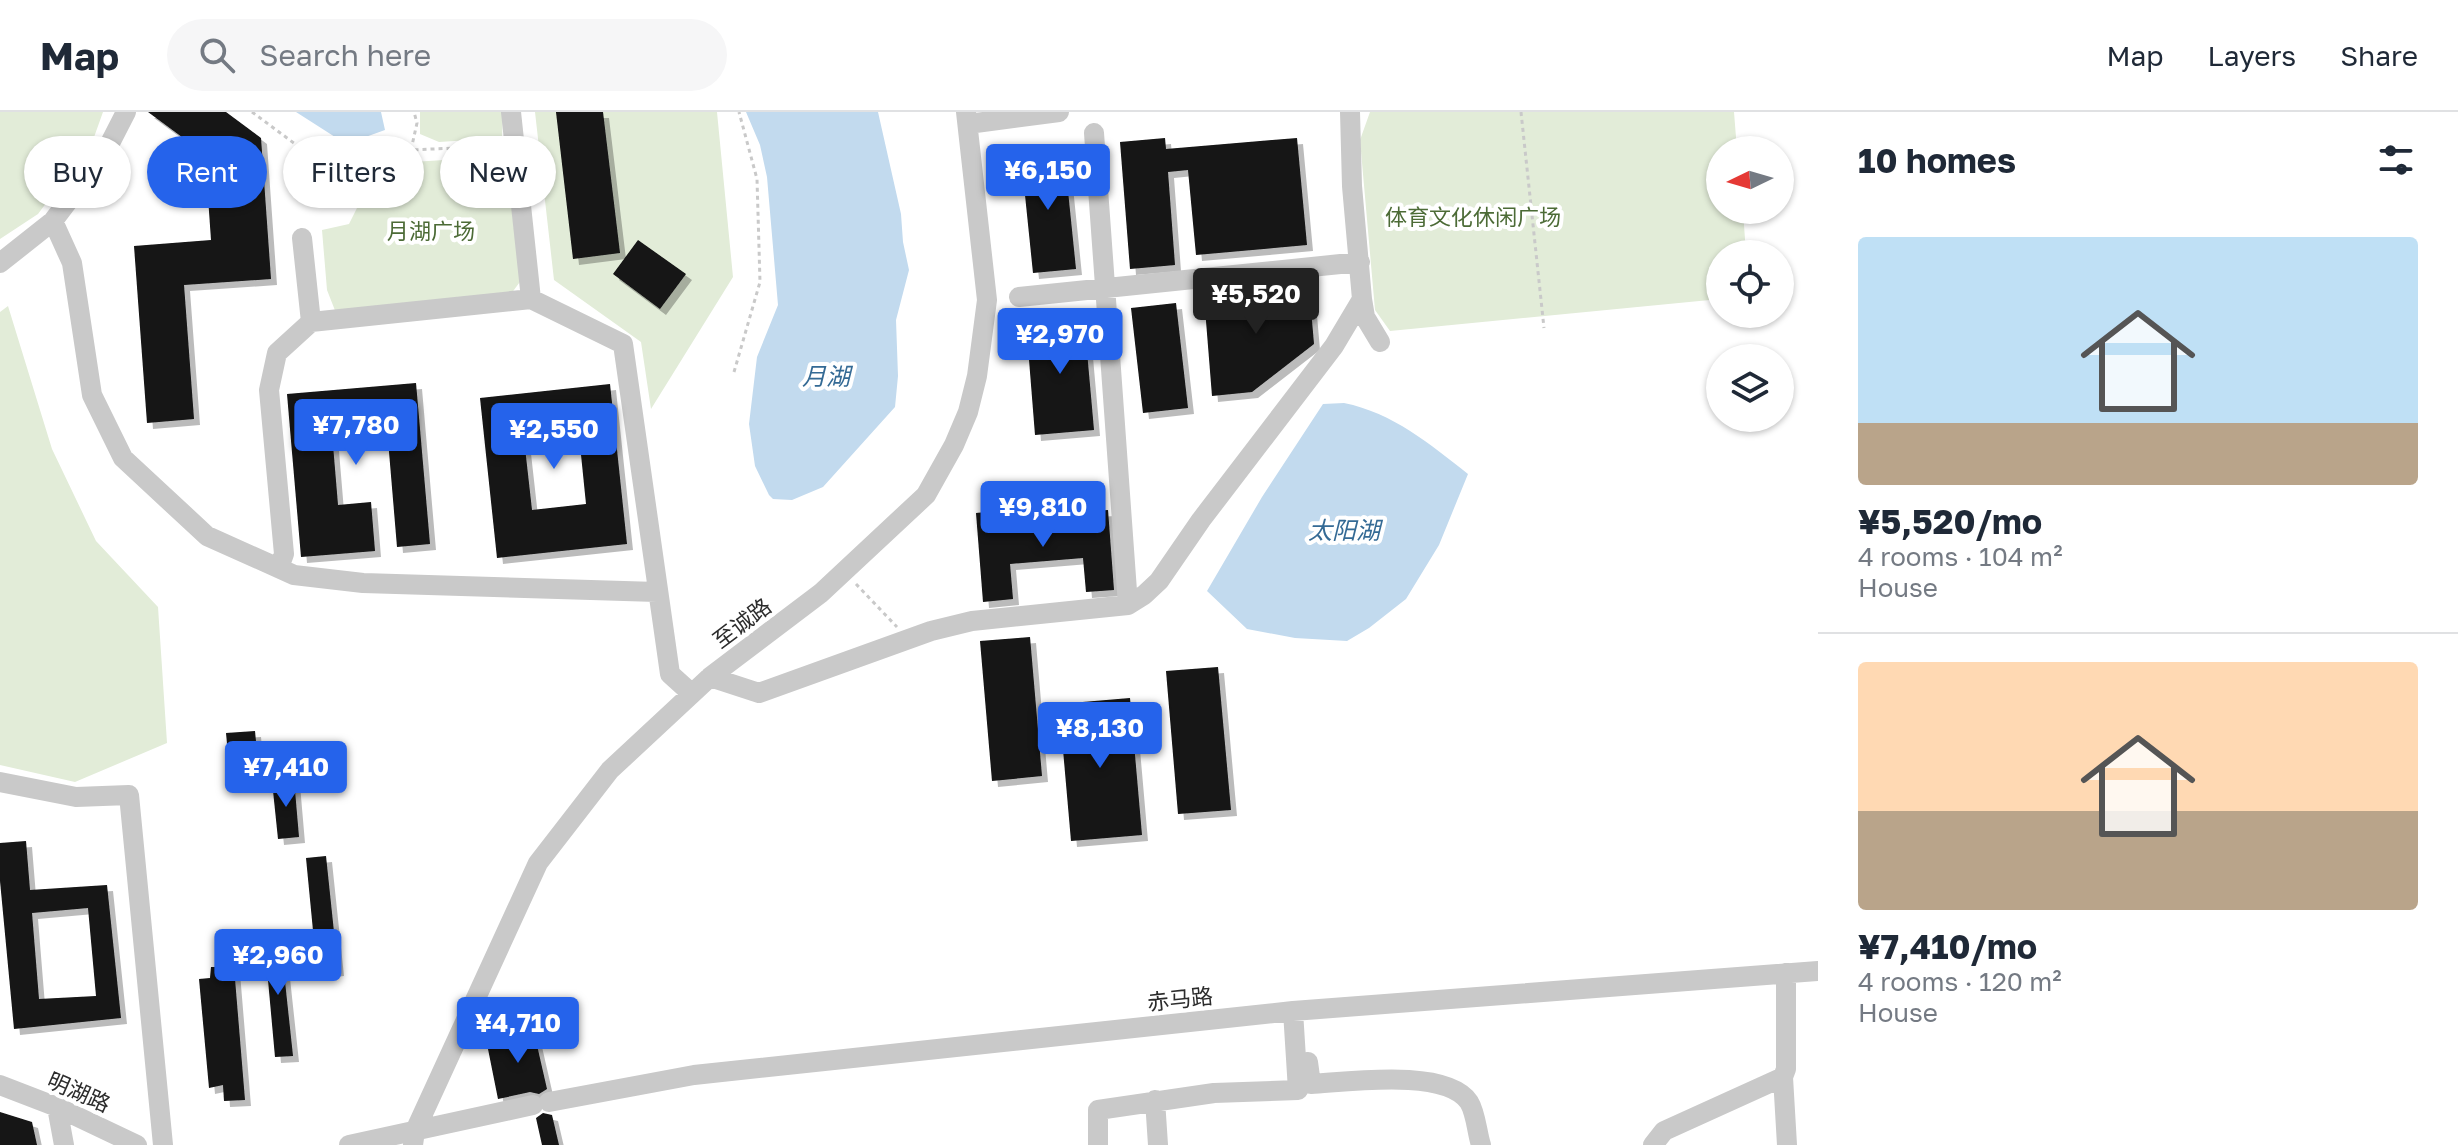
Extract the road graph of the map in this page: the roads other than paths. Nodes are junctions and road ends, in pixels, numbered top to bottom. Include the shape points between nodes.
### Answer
1 (126, 112) edge
2 (511, 112) edge
3 (1059, 112) edge
4 (1350, 112) edge
5 (967, 118) edge
6 (1094, 133) dead end
7 (53, 221) junction
8 (302, 238) dead end
9 (1360, 262) junction
10 (0, 263) edge
11 (1107, 289) junction
12 (1019, 297) dead end
13 (531, 299) junction
14 (1362, 299) junction
15 (311, 322) junction
16 (1380, 342) dead end
17 (279, 568) junction
18 (657, 592) junction
19 (1128, 605) junction
20 (710, 677) junction
21 (691, 693) junction
22 (0, 782) edge
23 (1818, 971) edge
24 (1786, 973) junction
25 (1298, 1010) junction
26 (1783, 1077) junction
27 (0, 1085) edge
28 (1155, 1100) junction
29 (57, 1107) junction
30 (414, 1138) edge
31 (64, 1145) edge
32 (137, 1145) edge
33 (163, 1145) edge
34 (349, 1145) edge
35 (1098, 1145) edge
36 (1158, 1145) edge
37 (1481, 1145) edge
38 (1653, 1145) edge
39 (1787, 1145) edge

1 - 7 street via 106,151
2 - 13 street
3 - 5 street
4 - 9 street
5 - 20 street, 至诚路 via 987,300 980,360 954,445 926,495 821,593
6 - 11 street
7 - 10 street
7 - 17 street via 72,263 92,395 123,458 207,536
8 - 15 street
9 - 11 street
9 - 14 street
11 - 12 street
11 - 19 street
13 - 15 street
13 - 18 street via 623,344
14 - 16 street via 1365,317
14 - 19 street via 1334,346 1159,581
15 - 17 street via 277,353 269,390 284,554
17 - 18 street via 294,575 363,583
18 - 21 street via 670,674
19 - 20 street via 972,621 759,693
20 - 21 street, 至诚路
21 - 30 street, 至诚路 via 610,770 538,863
22 - 33 street via 76,797 129,795
23 - 24 street, 赤马路
24 - 25 street, 赤马路
24 - 26 street
25 - 28 street via 1298,1090
25 - 30 street, 赤马路 via 694,1075 541,1103
25 - 37 street via 1311,1084 1405,1079 1443,1084 1469,1102
26 - 38 street via 1664,1131
26 - 39 street
27 - 29 street, 明湖路
28 - 35 street via 1098,1110
28 - 36 street
29 - 31 street
29 - 32 street, 明湖路
30 - 34 street, 赤马路

